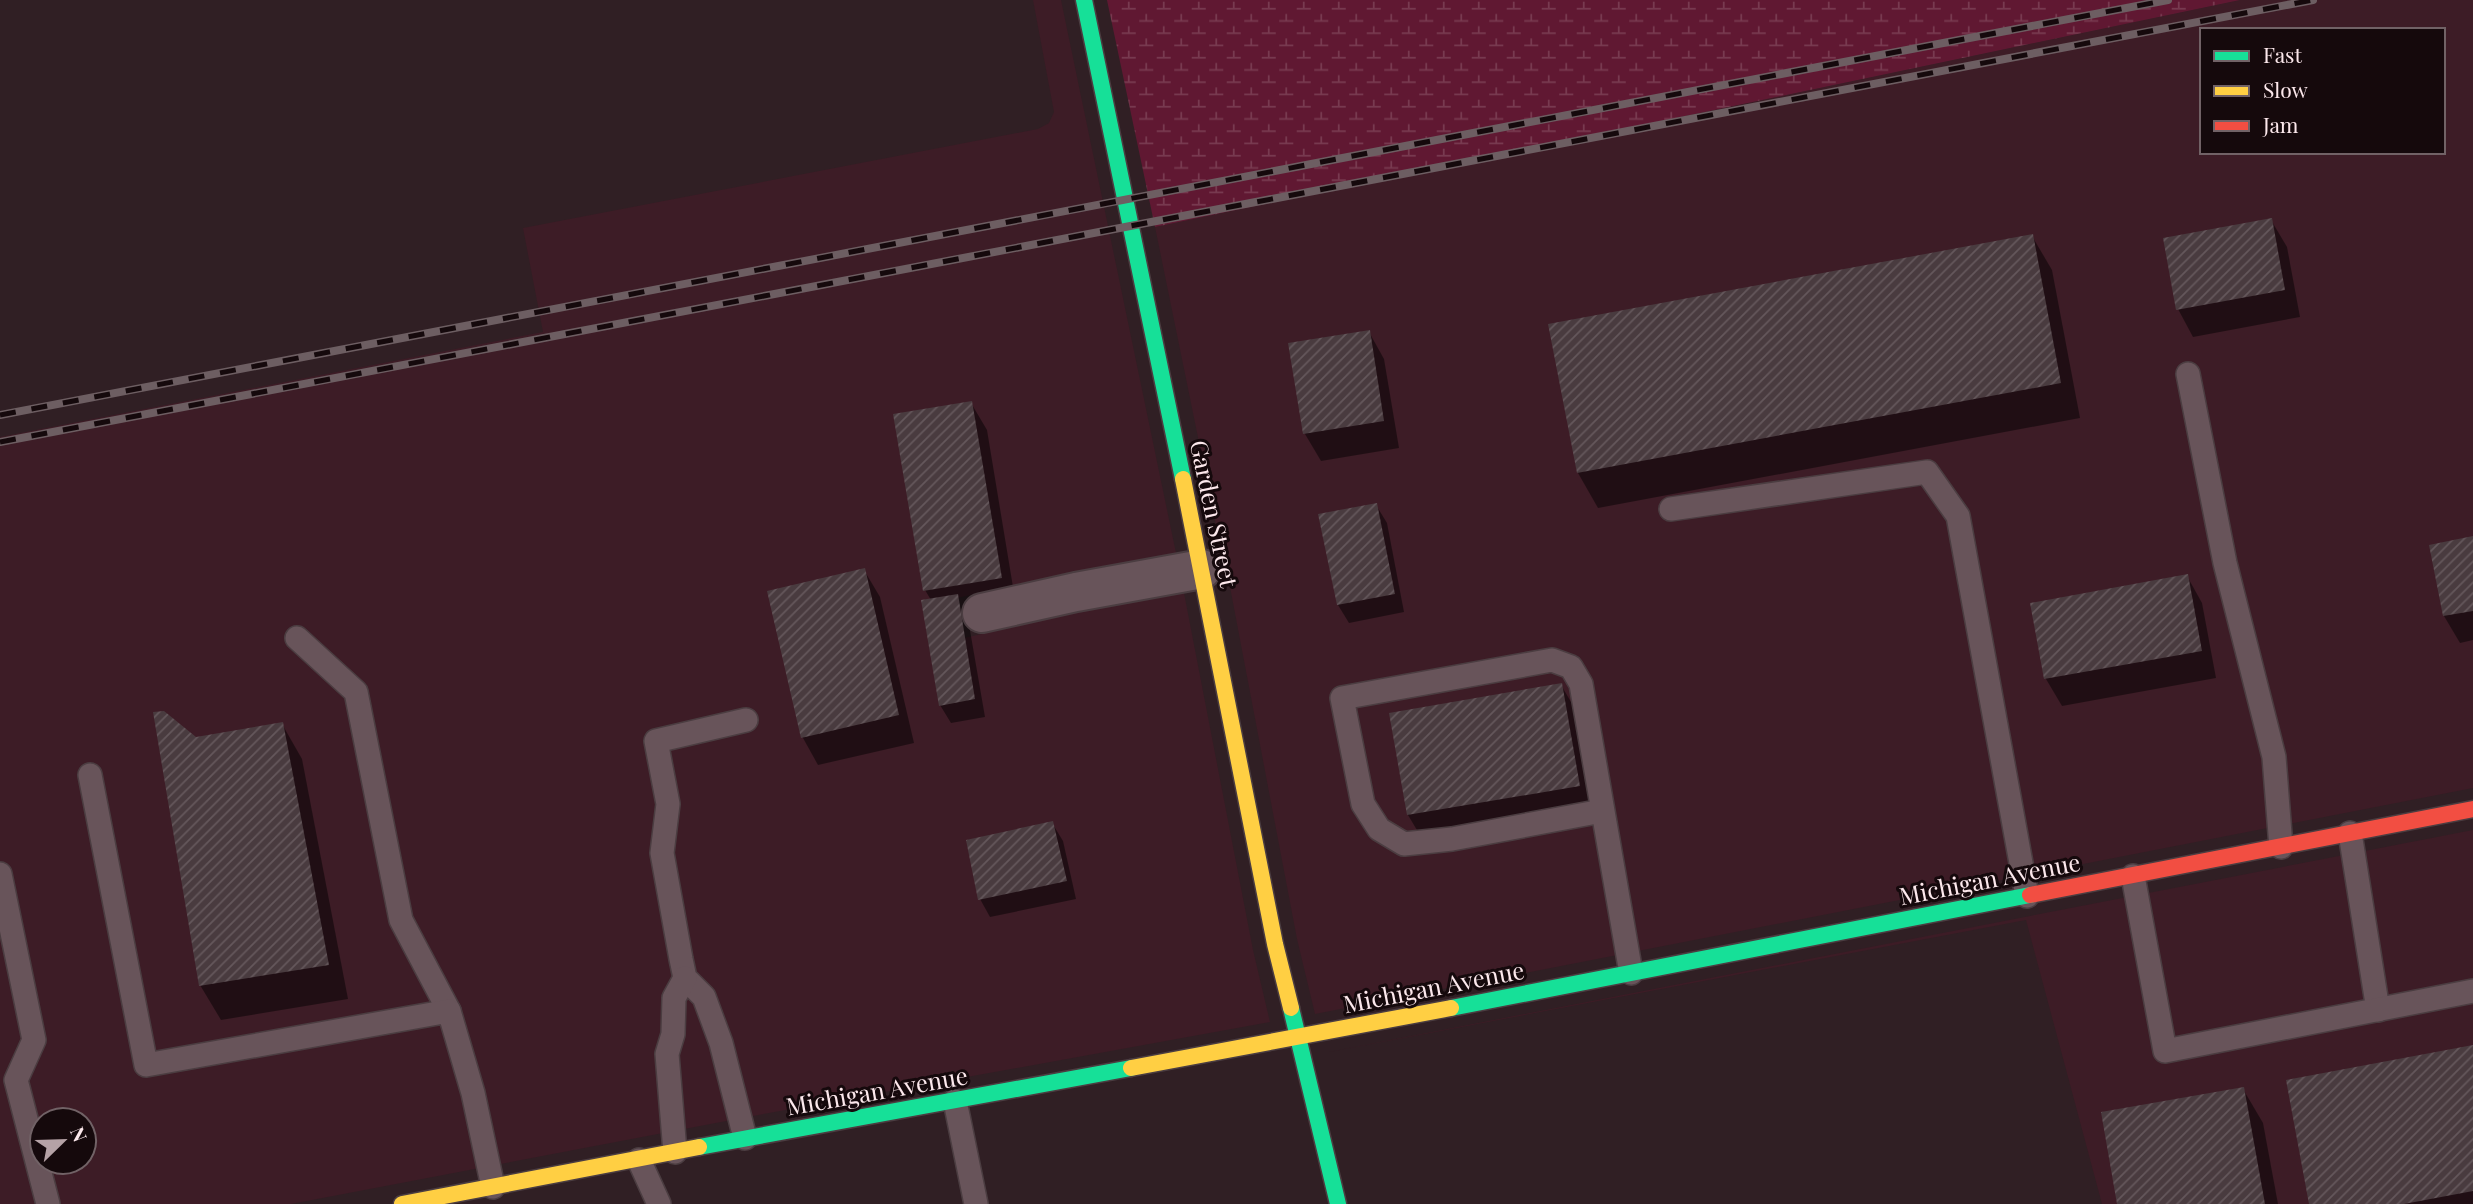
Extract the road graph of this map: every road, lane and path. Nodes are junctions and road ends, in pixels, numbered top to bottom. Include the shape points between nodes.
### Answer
1 (1084, 0) edge
2 (2188, 374) dead end
3 (1671, 509) dead end
4 (1202, 569) junction
5 (982, 613) dead end
6 (297, 638) dead end
7 (746, 720) dead end
8 (90, 775) dead end
9 (2473, 809) edge
10 (1602, 811) junction
11 (2350, 833) junction
12 (2281, 846) junction
13 (0, 874) edge
14 (2133, 876) junction
15 (2027, 896) junction
16 (1631, 973) junction
17 (685, 978) junction
18 (2473, 991) edge
19 (2378, 1010) junction
20 (449, 1011) junction
21 (1297, 1038) junction
22 (8, 1082) edge
23 (955, 1101) junction
24 (745, 1138) junction
25 (675, 1152) junction
26 (639, 1160) junction
27 (493, 1187) junction
28 (48, 1204) edge
29 (402, 1204) edge
30 (659, 1204) edge
31 (976, 1204) edge
32 (1338, 1204) edge

1 - 4 main road, Garden Street
2 - 12 lane via 2225,563 2274,757
3 - 15 lane via 1927,472 1958,516
4 - 5 street
4 - 21 main road, Garden Street
6 - 20 lane via 356,692 401,920
7 - 17 lane via 656,741 668,804 662,853
8 - 20 lane via 146,1065
9 - 11 main road, Michigan Avenue
10 - 10 lane via 1581,684 1571,667 1552,660 1342,698 1363,804 1379,829 1404,844
10 - 16 lane
11 - 12 main road, Michigan Avenue
11 - 19 lane
12 - 14 main road, Michigan Avenue
13 - 22 lane via 34,1040
14 - 15 main road, Michigan Avenue
14 - 19 lane via 2165,1051
15 - 16 main road, Michigan Avenue
16 - 21 main road, Michigan Avenue
17 - 24 lane via 704,997
17 - 25 lane via 674,998 667,1054
18 - 19 lane
20 - 27 lane
21 - 23 main road, Michigan Avenue
21 - 32 main road, Garden Street
22 - 28 lane
23 - 24 main road, Michigan Avenue
23 - 31 lane
24 - 25 main road, Michigan Avenue
25 - 26 main road, Michigan Avenue
26 - 27 main road, Michigan Avenue
26 - 30 lane
27 - 29 main road, Michigan Avenue

